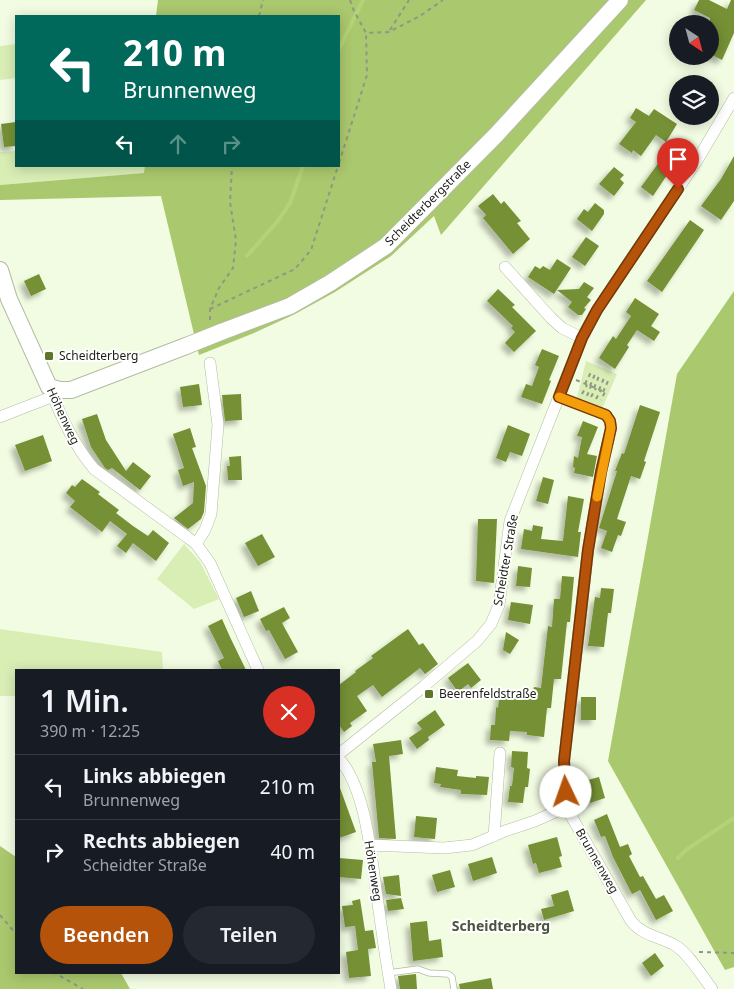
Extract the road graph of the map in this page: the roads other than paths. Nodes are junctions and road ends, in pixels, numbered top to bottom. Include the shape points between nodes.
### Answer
1 (620, 0) edge
2 (734, 98) edge
3 (505, 267) dead end
4 (0, 270) edge
5 (582, 338) junction
6 (210, 363) dead end
7 (51, 391) junction
8 (559, 397) junction
9 (0, 417) edge
10 (196, 544) junction
11 (258, 669) edge
12 (340, 753) edge
13 (500, 753) dead end
14 (340, 760) edge
15 (566, 807) junction
16 (494, 836) junction
17 (370, 845) junction
18 (388, 973) junction
19 (391, 989) edge
20 (454, 989) edge
21 (712, 989) edge

1 - 7 street, Scheidterbergstraße, bridge via 496,135 386,246 290,306 216,329 186,346 71,390
2 - 5 street, Scheidter Straße
3 - 5 street via 551,318
4 - 7 street, Höhenweg via 9,299
5 - 8 street, Scheidter Straße
6 - 10 street via 218,425 212,504 209,522
7 - 9 street
7 - 10 street, Höhenweg via 73,440 94,469
8 - 12 street, Scheidter Straße via 510,520 499,605 491,624 477,641
8 - 15 street, Brunnenweg via 606,415 611,428 588,550 564,761
10 - 11 street, Höhenweg via 210,563
13 - 16 street
14 - 17 street, Höhenweg via 353,783
15 - 16 street
15 - 21 street, Brunnenweg via 631,921 643,932 683,951
16 - 17 street via 458,847
17 - 18 street, Höhenweg
18 - 19 street, Höhenweg
18 - 20 lane via 418,969 448,974 452,976

